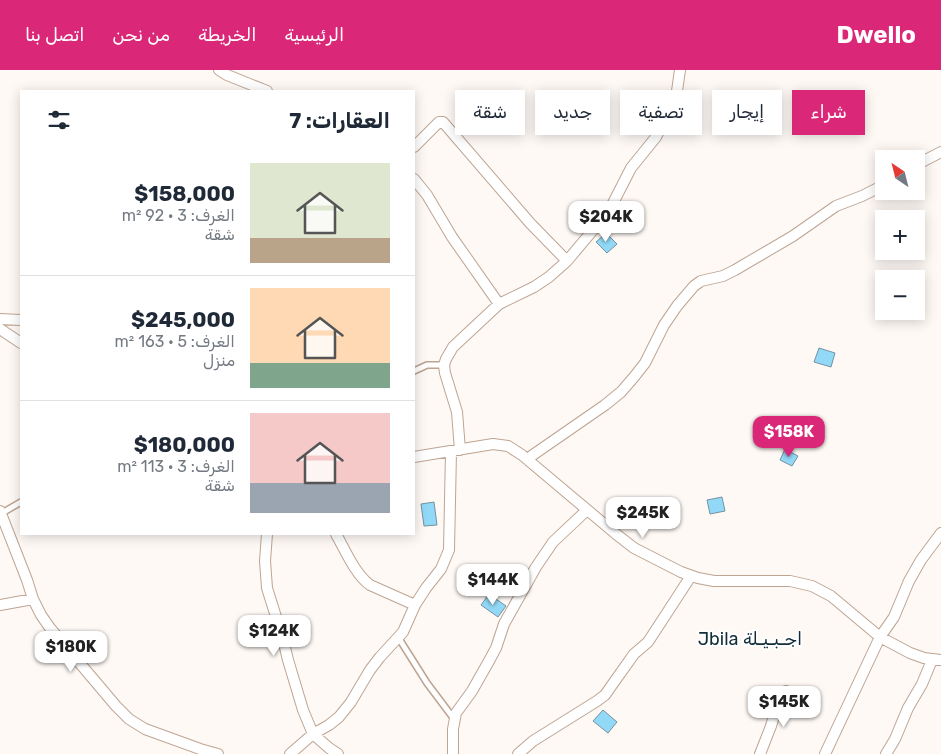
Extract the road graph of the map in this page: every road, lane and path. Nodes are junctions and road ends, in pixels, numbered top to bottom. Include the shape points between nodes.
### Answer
1 (219, 70) edge
2 (680, 70) edge
3 (264, 90) edge
4 (415, 146) edge
5 (941, 152) edge
6 (925, 160) edge
7 (415, 179) edge
8 (875, 190) edge
9 (567, 261) junction
10 (499, 304) junction
11 (0, 318) edge
12 (20, 320) edge
13 (0, 329) edge
14 (20, 342) edge
15 (444, 365) junction
16 (415, 371) edge
17 (456, 450) junction
18 (415, 457) edge
19 (527, 458) junction
20 (20, 502) edge
21 (587, 510) junction
22 (1, 512) edge
23 (941, 533) edge
24 (267, 535) edge
25 (337, 535) edge
26 (691, 576) junction
27 (33, 599) junction
28 (0, 605) edge
29 (415, 605) junction
30 (398, 637) junction
31 (880, 637) junction
32 (937, 660) edge
33 (786, 691) dead end
34 (454, 720) junction
35 (312, 734) junction
36 (218, 754) edge
37 (290, 754) edge
38 (338, 754) edge
39 (453, 754) edge
40 (518, 754) edge
41 (760, 754) edge
42 (825, 754) edge
43 (886, 754) edge

1 - 3 street
2 - 9 street via 673,103 656,137 631,168 609,211
4 - 9 street via 439,122 443,122
5 - 6 street
7 - 10 street
8 - 19 street via 836,206 735,270 694,286 664,325 645,362 621,392
9 - 10 street via 534,288
10 - 15 street via 453,347
11 - 12 street
13 - 14 street
15 - 16 lane
15 - 17 street via 459,422
17 - 18 street
17 - 19 street via 493,444 508,446
17 - 29 street via 449,550 441,569
19 - 21 street
20 - 22 lane
21 - 26 street via 634,548
21 - 34 street via 553,542 536,567 504,624 490,661
22 - 27 street
23 - 31 street via 909,580 894,617
24 - 35 street via 267,588
25 - 29 street via 365,581
26 - 31 street via 714,581 790,580 812,586 831,596
26 - 40 street via 648,642 634,654 605,695
27 - 28 street
27 - 36 street via 50,628 130,719 145,729
29 - 30 street
30 - 34 lane
30 - 35 street via 375,664 340,717
31 - 32 street via 910,653
31 - 42 street
32 - 43 street via 908,708
33 - 41 street via 779,700
34 - 39 street
35 - 37 street
35 - 38 street

